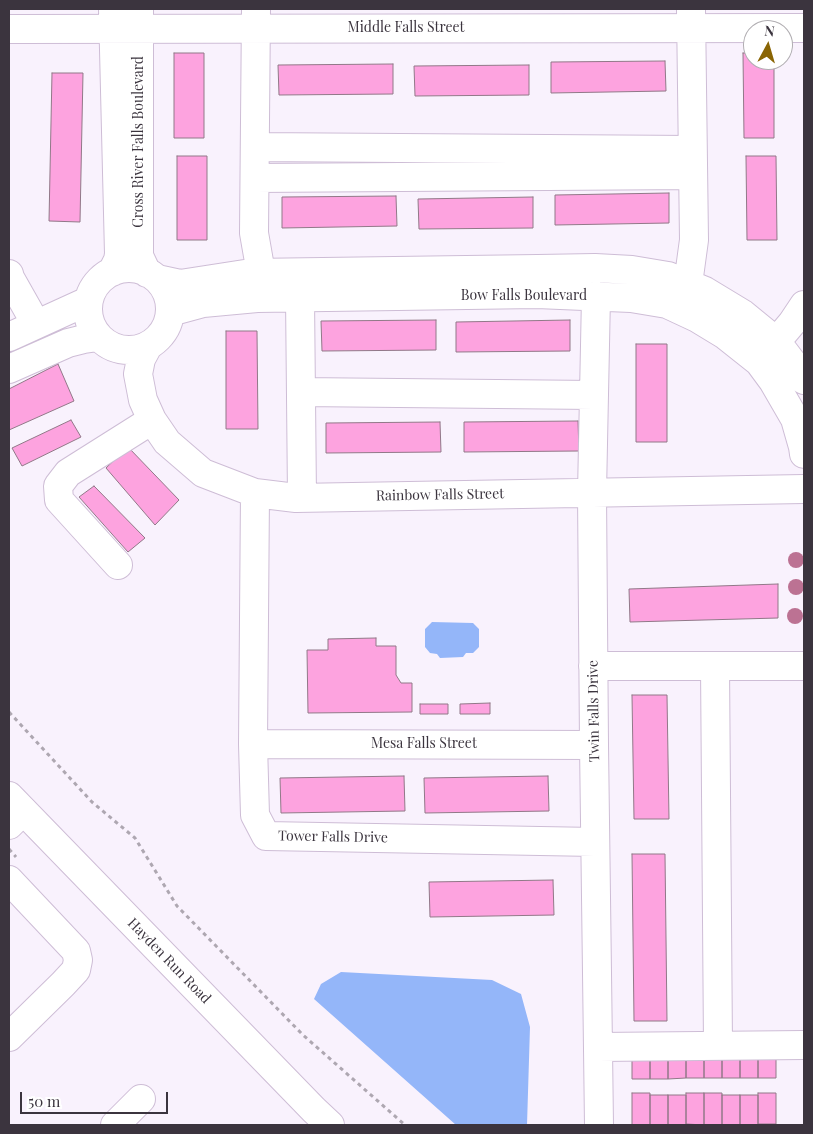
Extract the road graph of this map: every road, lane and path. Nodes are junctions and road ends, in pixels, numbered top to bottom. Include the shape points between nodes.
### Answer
1 (691, 18) edge
2 (126, 19) edge
3 (256, 19) edge
4 (804, 28) edge
5 (9, 29) edge
6 (255, 147) junction
7 (693, 162) junction
8 (255, 178) junction
9 (112, 272) junction
10 (260, 273) junction
11 (9, 274) edge
12 (152, 276) junction
13 (688, 284) junction
14 (596, 296) junction
15 (300, 297) junction
16 (88, 301) junction
17 (804, 305) edge
18 (170, 312) junction
19 (36, 324) junction
20 (9, 337) edge
21 (776, 341) junction
22 (108, 343) junction
23 (148, 346) junction
24 (759, 362) junction
25 (9, 369) edge
26 (138, 374) junction
27 (804, 380) edge
28 (301, 392) junction
29 (594, 395) junction
30 (152, 420) junction
31 (804, 454) edge
32 (804, 489) edge
33 (255, 493) junction
34 (592, 493) junction
35 (302, 498) junction
36 (118, 565) dead end
37 (593, 666) junction
38 (715, 666) junction
39 (804, 666) edge
40 (9, 712) edge
41 (254, 744) junction
42 (594, 745) junction
43 (14, 810) edge
44 (595, 842) junction
45 (9, 880) edge
46 (9, 1036) edge
47 (804, 1045) edge
48 (598, 1046) junction
49 (718, 1046) junction
50 (141, 1099) dead end
51 (115, 1125) edge
52 (330, 1125) edge
53 (405, 1125) edge
54 (599, 1125) edge

1 - 3 street, Middle Falls Street
1 - 4 street, Middle Falls Street
1 - 7 street
2 - 3 street, Middle Falls Street
2 - 5 street, Middle Falls Street
2 - 9 street, Cross River Falls Boulevard via 119,254
2 - 12 street, Cross River Falls Boulevard via 139,256
3 - 6 street
6 - 7 street
6 - 8 street
7 - 8 street
7 - 13 street via 694,240
8 - 10 street via 254,234
9 - 12 street via 136,269
9 - 16 street via 101,279
10 - 12 street, Bow Falls Boulevard via 180,284
10 - 13 street, Bow Falls Boulevard via 595,268 668,276
11 - 19 street
12 - 18 street via 165,289
13 - 21 street, Bow Falls Boulevard via 743,314
14 - 15 street, Bow Falls Boulevard
14 - 24 street, Bow Falls Boulevard via 667,304 725,335
14 - 29 street, Twin Falls Drive
15 - 18 street, Bow Falls Boulevard via 203,303
15 - 28 street
16 - 19 street
16 - 22 street via 91,326
17 - 21 street
18 - 23 street via 159,338
19 - 20 street
21 - 24 street
21 - 27 street, Bow Falls Boulevard
22 - 23 street via 128,350
22 - 25 street via 84,338
22 - 26 street, Rainbow Falls Street via 129,360
23 - 26 street, Rainbow Falls Street
24 - 31 street, Bow Falls Boulevard via 795,418
26 - 30 street, Rainbow Falls Street via 143,400
28 - 29 street
28 - 35 street
29 - 34 street, Twin Falls Drive
30 - 33 street, Rainbow Falls Street via 167,442 203,473
30 - 36 street via 68,473 58,486 59,500
32 - 34 street, Rainbow Falls Street
33 - 35 street, Rainbow Falls Street
33 - 41 street, Tower Falls Drive
34 - 35 street, Rainbow Falls Street
34 - 37 street, Twin Falls Drive
37 - 38 street
37 - 42 street, Twin Falls Drive
38 - 39 street
38 - 49 street
40 - 53 path via 92,802 135,838 177,906 303,1035
41 - 42 street, Mesa Falls Street
41 - 44 street, Tower Falls Drive via 255,816 266,836
42 - 44 street, Twin Falls Drive
43 - 52 street, Hayden Run Road
44 - 48 street, Twin Falls Drive
45 - 46 street via 76,951 78,960 76,970
47 - 49 street
48 - 49 street
48 - 54 street, Twin Falls Drive
50 - 51 street

